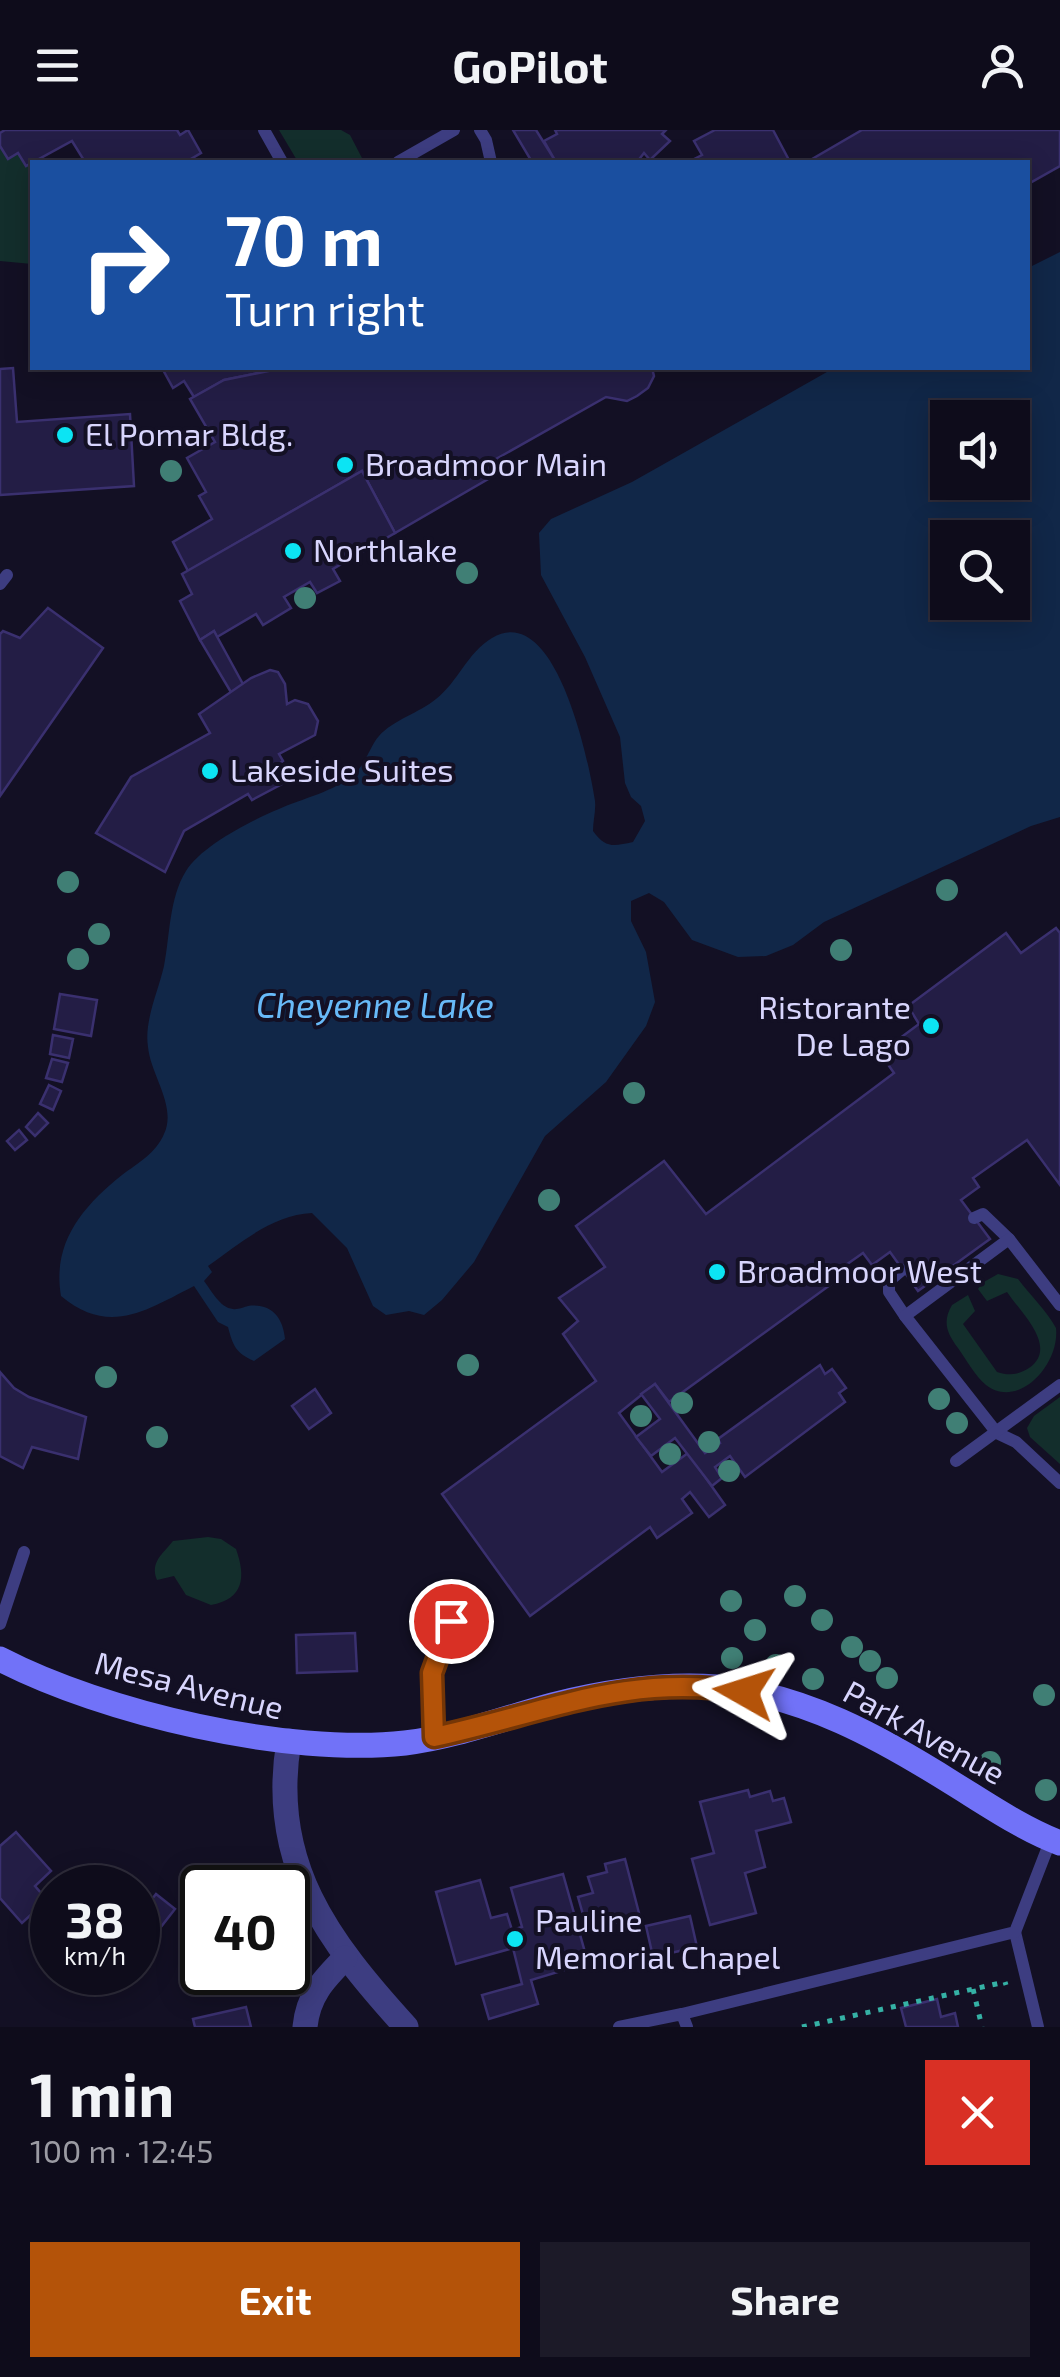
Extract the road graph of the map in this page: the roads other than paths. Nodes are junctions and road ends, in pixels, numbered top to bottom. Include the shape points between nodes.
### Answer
1 (264, 130) edge
2 (454, 130) edge
3 (480, 130) edge
4 (281, 160) edge
5 (402, 160) edge
6 (491, 160) edge
7 (974, 1218) dead end
8 (1009, 1238) junction
9 (902, 1270) dead end
10 (1060, 1305) edge
11 (905, 1316) junction
12 (1060, 1385) edge
13 (997, 1433) junction
14 (956, 1462) dead end
15 (1060, 1484) edge
16 (24, 1552) dead end
17 (451, 1621) dead end
18 (0, 1624) edge
19 (0, 1660) edge
20 (434, 1737) junction
21 (289, 1741) junction
22 (1056, 1841) edge
23 (1014, 1932) junction
24 (345, 1958) junction
25 (685, 2021) edge
26 (305, 2027) edge
27 (406, 2027) edge
28 (619, 2027) edge
29 (1038, 2027) edge

1 - 4 lane
2 - 5 lane
3 - 6 lane
7 - 8 lane via 983,1214
8 - 10 lane
8 - 11 lane
9 - 11 lane via 889,1281
11 - 13 lane
12 - 13 lane
13 - 14 lane
13 - 15 lane
16 - 18 lane
17 - 20 lane via 432,1673
19 - 21 street, Mesa Avenue via 128,1708
20 - 21 street, Park Avenue
20 - 22 street, Park Avenue via 615,1690 671,1685 768,1695 874,1737
21 - 24 street, Mesa Avenue via 284,1820 294,1862
22 - 23 lane
23 - 25 lane
23 - 29 lane
24 - 26 street via 320,1982 307,2005
24 - 27 street, Mesa Avenue
25 - 28 lane

